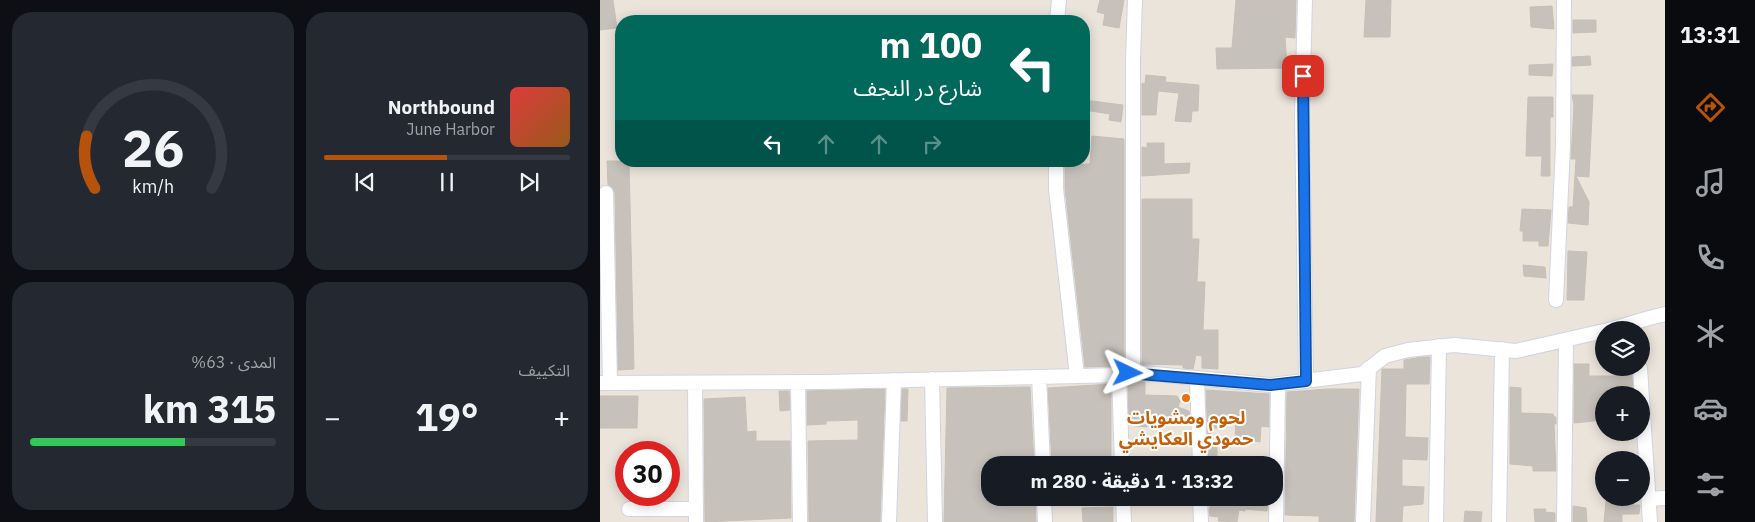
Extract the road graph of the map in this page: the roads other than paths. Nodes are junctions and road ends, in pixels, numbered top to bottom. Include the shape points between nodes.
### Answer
1 (1059, 0) edge
2 (1135, 0) edge
3 (1305, 0) edge
4 (1564, 0) edge
5 (1058, 15) edge
6 (1056, 167) edge
7 (606, 194) dead end
8 (1556, 300) dead end
9 (1665, 314) edge
10 (1647, 321) edge
11 (1595, 333) edge
12 (1566, 340) junction
13 (1439, 346) junction
14 (1502, 349) junction
15 (1369, 368) junction
16 (1133, 372) junction
17 (1119, 375) junction
18 (1077, 376) junction
19 (1641, 376) edge
20 (1039, 377) junction
21 (1197, 378) junction
22 (932, 379) junction
23 (894, 380) junction
24 (1306, 381) junction
25 (798, 382) junction
26 (605, 383) edge
27 (695, 383) junction
28 (1278, 384) junction
29 (1646, 451) edge
30 (1043, 456) edge
31 (1122, 456) edge
32 (1200, 456) edge
33 (1665, 498) edge
34 (1650, 499) edge
35 (1044, 506) edge
36 (1123, 506) edge
37 (1200, 506) edge
38 (1649, 506) edge
39 (629, 509) dead end
40 (696, 516) edge
41 (800, 522) edge
42 (889, 522) edge
43 (935, 522) edge
44 (1045, 522) edge
45 (1124, 522) edge
46 (1201, 522) edge
47 (1276, 522) edge
48 (1363, 522) edge
49 (1436, 522) edge
50 (1499, 522) edge
51 (1564, 522) edge
52 (1650, 522) edge

1 - 5 street
2 - 16 street
3 - 24 street via 1302,115
4 - 8 street via 1563,146
6 - 18 street
7 - 26 street
9 - 10 street
11 - 12 street
12 - 14 street via 1516,351
12 - 51 street
13 - 14 street
13 - 15 street via 1385,356
13 - 49 street
14 - 50 street
15 - 24 street via 1362,374
15 - 48 street
16 - 17 street
16 - 21 street
17 - 18 street
17 - 31 street
18 - 20 street
19 - 29 street
20 - 22 street
20 - 30 street
21 - 28 street
21 - 32 street
22 - 23 street
22 - 43 street
23 - 25 street
23 - 42 street
24 - 28 street
25 - 27 street
25 - 41 street
26 - 27 street
27 - 40 street
28 - 47 street
33 - 34 street
35 - 44 street
36 - 45 street
37 - 46 street
38 - 52 street
39 - 40 street

